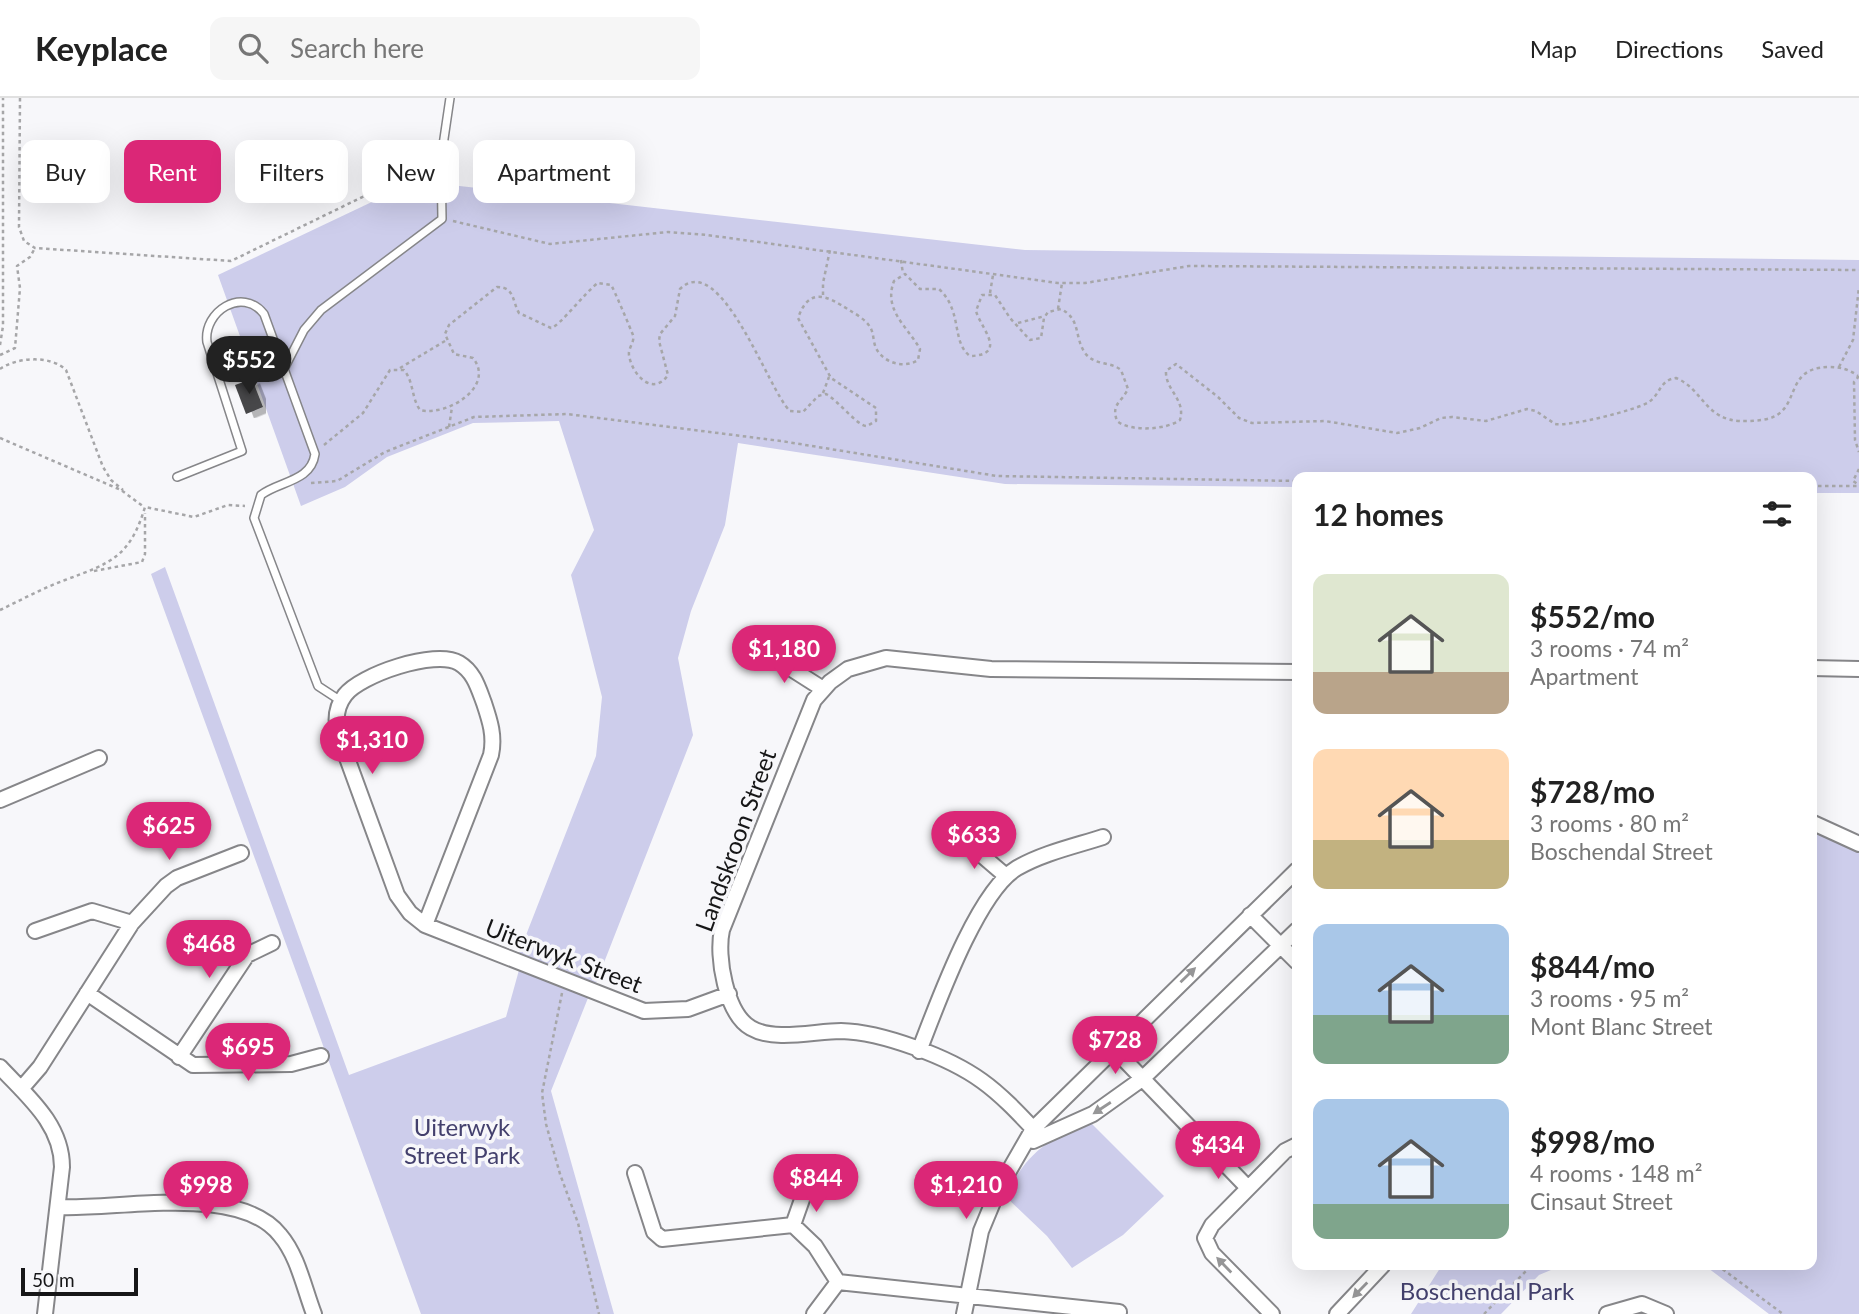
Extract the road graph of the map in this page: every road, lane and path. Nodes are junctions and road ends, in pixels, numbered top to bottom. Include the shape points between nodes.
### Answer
1 (3, 98) edge
2 (20, 98) edge
3 (450, 98) edge
4 (444, 140) edge
5 (362, 197) edge
6 (442, 203) edge
7 (442, 219) junction
8 (35, 248) junction
9 (830, 250) junction
10 (901, 260) junction
11 (1859, 270) edge
12 (903, 274) junction
13 (993, 275) junction
14 (1062, 283) junction
15 (1859, 288) edge
16 (990, 293) junction
17 (823, 296) junction
18 (1058, 309) junction
19 (1046, 314) junction
20 (1015, 322) junction
21 (446, 337) junction
22 (0, 345) edge
23 (6, 354) junction
24 (0, 355) edge
25 (10, 363) junction
26 (285, 366) junction
27 (1839, 367) junction
28 (0, 369) edge
29 (397, 369) junction
30 (829, 374) junction
31 (1858, 376) edge
32 (821, 395) junction
33 (452, 407) junction
34 (449, 427) junction
35 (0, 438) edge
36 (1859, 452) edge
37 (315, 454) junction
38 (1859, 469) edge
39 (177, 477) dead end
40 (294, 479) junction
41 (1292, 481) edge
42 (1853, 481) junction
43 (1817, 486) edge
44 (1838, 486) junction
45 (1859, 486) edge
46 (127, 493) junction
47 (255, 507) junction
48 (145, 508) junction
49 (89, 572) junction
50 (0, 610) edge
51 (765, 652) dead end
52 (1817, 668) edge
53 (1859, 669) edge
54 (1292, 672) edge
55 (823, 689) junction
56 (341, 701) junction
57 (99, 758) dead end
58 (0, 800) edge
59 (1817, 825) edge
60 (1103, 836) dead end
61 (964, 840) dead end
62 (1859, 844) edge
63 (241, 853) dead end
64 (1292, 875) edge
65 (1006, 876) junction
66 (1250, 915) junction
67 (132, 923) junction
68 (425, 925) junction
69 (35, 931) dead end
70 (1292, 935) edge
71 (272, 943) dead end
72 (1281, 945) junction
73 (1292, 957) edge
74 (565, 979) junction
75 (87, 993) junction
76 (729, 994) junction
77 (1113, 1048) junction
78 (919, 1051) junction
79 (321, 1056) dead end
80 (179, 1057) junction
81 (0, 1067) edge
82 (1142, 1079) junction
83 (21, 1089) junction
84 (1036, 1132) junction
85 (1292, 1148) edge
86 (635, 1172) dead end
87 (1248, 1188) junction
88 (805, 1192) dead end
89 (58, 1207) junction
90 (793, 1225) junction
91 (1378, 1270) edge
92 (1527, 1270) edge
93 (1724, 1270) edge
94 (838, 1282) junction
95 (966, 1297) junction
96 (1121, 1313) edge
97 (45, 1314) edge
98 (314, 1314) edge
99 (599, 1314) edge
100 (814, 1314) edge
101 (964, 1314) edge
102 (1272, 1314) edge
103 (1337, 1314) edge
104 (1484, 1314) edge
105 (1607, 1314) edge
106 (1666, 1314) edge
107 (1783, 1314) edge

1 - 22 path
2 - 8 path via 19,227 24,242
3 - 4 lane
5 - 8 path via 231,261
6 - 7 lane
7 - 9 path via 551,244 668,232
7 - 26 lane via 321,310
8 - 23 path via 17,266 16,344
9 - 10 path
9 - 17 path
10 - 12 path
10 - 13 path
11 - 14 path via 1189,266
12 - 16 path via 920,289 939,289 944,294 956,314 960,345 970,356 987,351 990,344 976,311 982,295
12 - 17 path via 892,287 892,305 920,349 918,360 911,365 880,354 866,321
13 - 14 path
13 - 16 path
14 - 18 path
15 - 27 path via 1853,340
16 - 20 path via 1002,301
17 - 30 path via 808,299 798,318
18 - 19 path
18 - 27 path via 1073,318 1088,356 1121,370 1128,389 1114,412 1117,421 1129,428 1159,429 1180,420 1181,403 1165,380 1166,371 1176,364 1246,421 1325,421 1384,433 1420,428 1452,416 1486,421 1527,409 1555,424 1581,422 1631,411 1649,401 1663,383 1676,378 1719,415 1739,421 1773,418 1806,371
19 - 20 path via 1026,323
19 - 20 path via 1044,333 1037,341 1025,337
21 - 29 path
21 - 32 path via 449,325 497,287 512,293 519,313 551,328 561,324 590,288 604,282 614,289 633,335 629,358 642,380 655,386 668,375 659,349 660,334 675,316 680,289 696,283 724,298 790,411 803,412
21 - 33 path via 450,350 473,358 480,373 471,391
23 - 24 path
23 - 25 path
25 - 28 path
25 - 46 path via 54,360 66,370 103,467
26 - 37 lane
26 - 39 lane via 259,308 240,302 219,310 207,329 207,342 243,448
27 - 31 path
29 - 33 path via 408,375 420,410
29 - 37 path via 386,373 363,413
30 - 32 path via 830,382
30 - 32 path via 876,408 876,421 860,426 845,407
31 - 36 path via 1854,395
33 - 34 path
34 - 40 path via 385,452 337,481
34 - 41 path via 474,417 567,414 780,440 997,476
35 - 46 path
37 - 40 lane via 309,470
38 - 42 path
40 - 47 lane via 266,492
42 - 44 path
42 - 45 path
43 - 44 path
44 - 45 path
46 - 48 path
47 - 48 path via 228,505 194,517
47 - 56 lane via 254,518 318,686
48 - 49 path via 129,547
48 - 49 path via 142,562
49 - 50 path
51 - 55 street
52 - 53 street
54 - 55 street, Landskroon Street via 990,668 886,658 848,669
55 - 76 street, Landskroon Street via 807,713 722,930 719,953
56 - 68 street, Uiterwyk Street via 336,719 339,736 397,895
56 - 68 street via 360,682 434,657 459,663 477,684 492,728 491,755
57 - 58 street
59 - 62 street
60 - 65 street via 1035,859
61 - 65 street
63 - 67 street via 177,877
64 - 66 street
65 - 78 street via 971,930
66 - 72 street
77 -> 66 street
67 - 69 street via 92,911
67 - 75 street
68 - 74 street, Uiterwyk Street
70 - 72 street
71 - 80 street via 247,955
72 - 73 street
72 - 82 street
74 - 76 street, Uiterwyk Street via 645,1011 688,1009
74 - 99 path via 542,1093 546,1124 578,1223
75 - 80 street
75 - 83 street
76 - 78 street, Landskroon Street via 737,1015 758,1031 855,1032
77 - 82 street
77 - 84 street
78 - 84 street, Landskroon Street via 979,1079
79 - 80 street via 291,1064 210,1066 193,1065
81 - 83 street
82 -> 84 street via 1093,1114
82 - 87 street
83 - 89 street via 47,1118 58,1139 62,1167
84 - 95 street via 1006,1175 981,1231
85 - 87 street
86 - 90 street via 654,1232 662,1239
102 -> 87 street via 1212,1252 1205,1238
88 - 90 street
89 - 97 street
89 - 98 street via 214,1203 251,1212 286,1243
90 - 94 street via 815,1247
91 -> 103 street
92 - 104 path
93 - 107 path
94 - 95 street
94 - 100 street
95 - 96 street
95 - 101 street
105 - 106 street via 1642,1304

